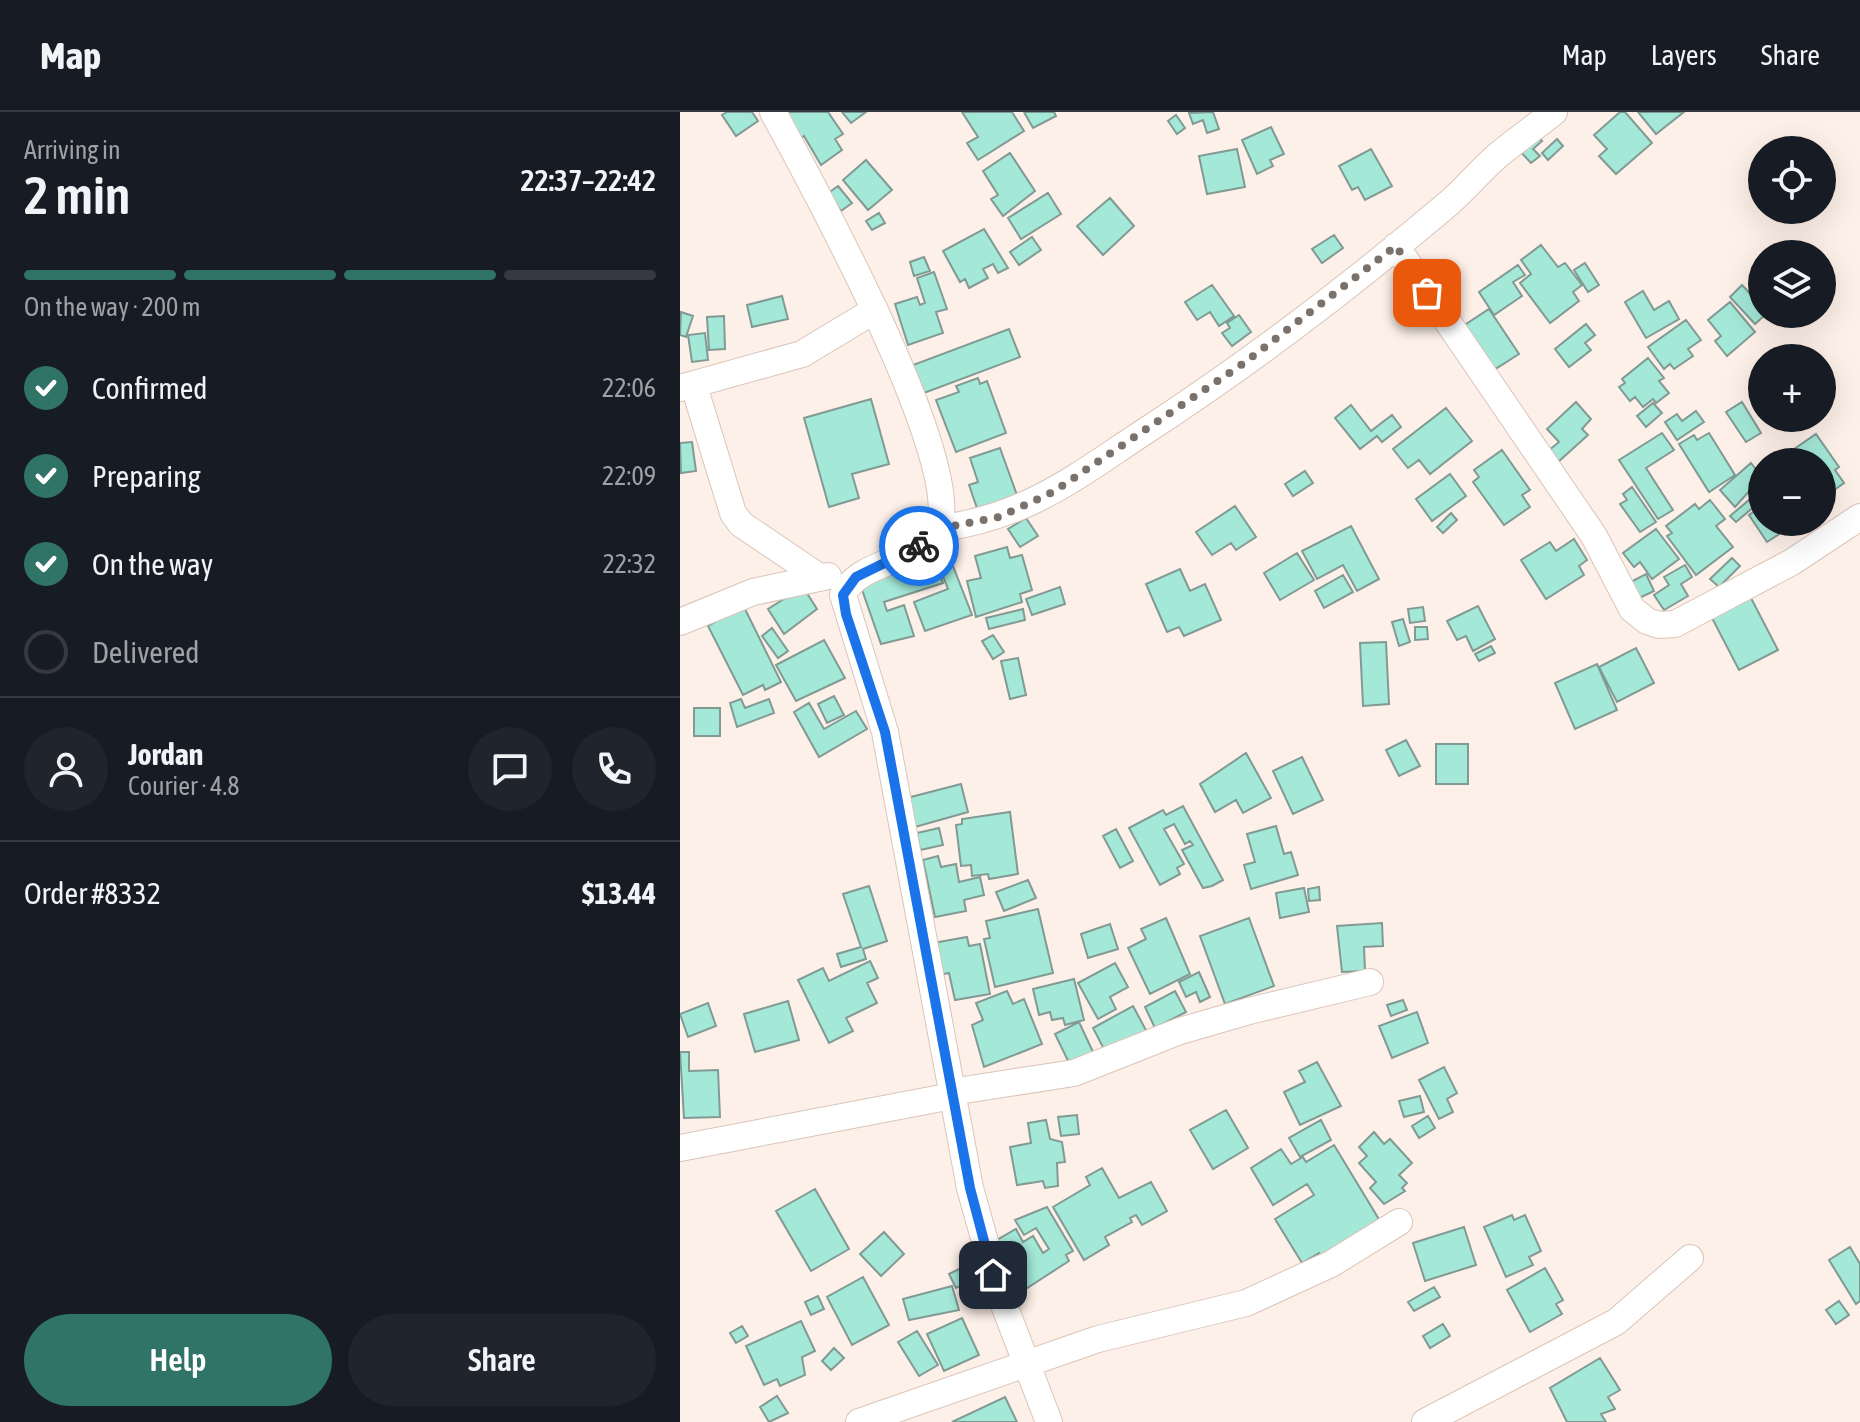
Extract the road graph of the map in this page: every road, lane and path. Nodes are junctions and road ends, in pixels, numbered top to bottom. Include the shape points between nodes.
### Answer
1 (773, 112) edge
2 (1554, 112) edge
3 (1396, 246) junction
4 (875, 310) junction
5 (687, 387) edge
6 (1860, 517) edge
7 (938, 529) junction
8 (818, 576) junction
9 (856, 577) junction
10 (680, 622) edge
11 (1370, 982) dead end
12 (952, 1094) junction
13 (680, 1148) edge
14 (1399, 1222) dead end
15 (1690, 1258) dead end
16 (1028, 1367) junction
17 (859, 1422) edge
18 (1049, 1422) edge
19 (1425, 1422) edge

1 - 4 street
2 - 3 street
3 - 6 street via 1594,536 1632,609 1647,621 1675,624 1792,562
3 - 7 street via 1244,363 1053,492 1018,511
4 - 5 street via 802,354
4 - 7 street via 937,468 943,507
5 - 8 street via 733,513 741,524
7 - 9 street via 913,550
8 - 9 street
8 - 10 street via 753,592
9 - 12 street via 843,595 846,614 885,732
11 - 12 street via 1194,1027 1061,1076
12 - 13 street
12 - 16 street via 988,1258
14 - 16 street via 1331,1264 1246,1303 1098,1339
15 - 19 street via 1616,1322
16 - 17 street
16 - 18 street

